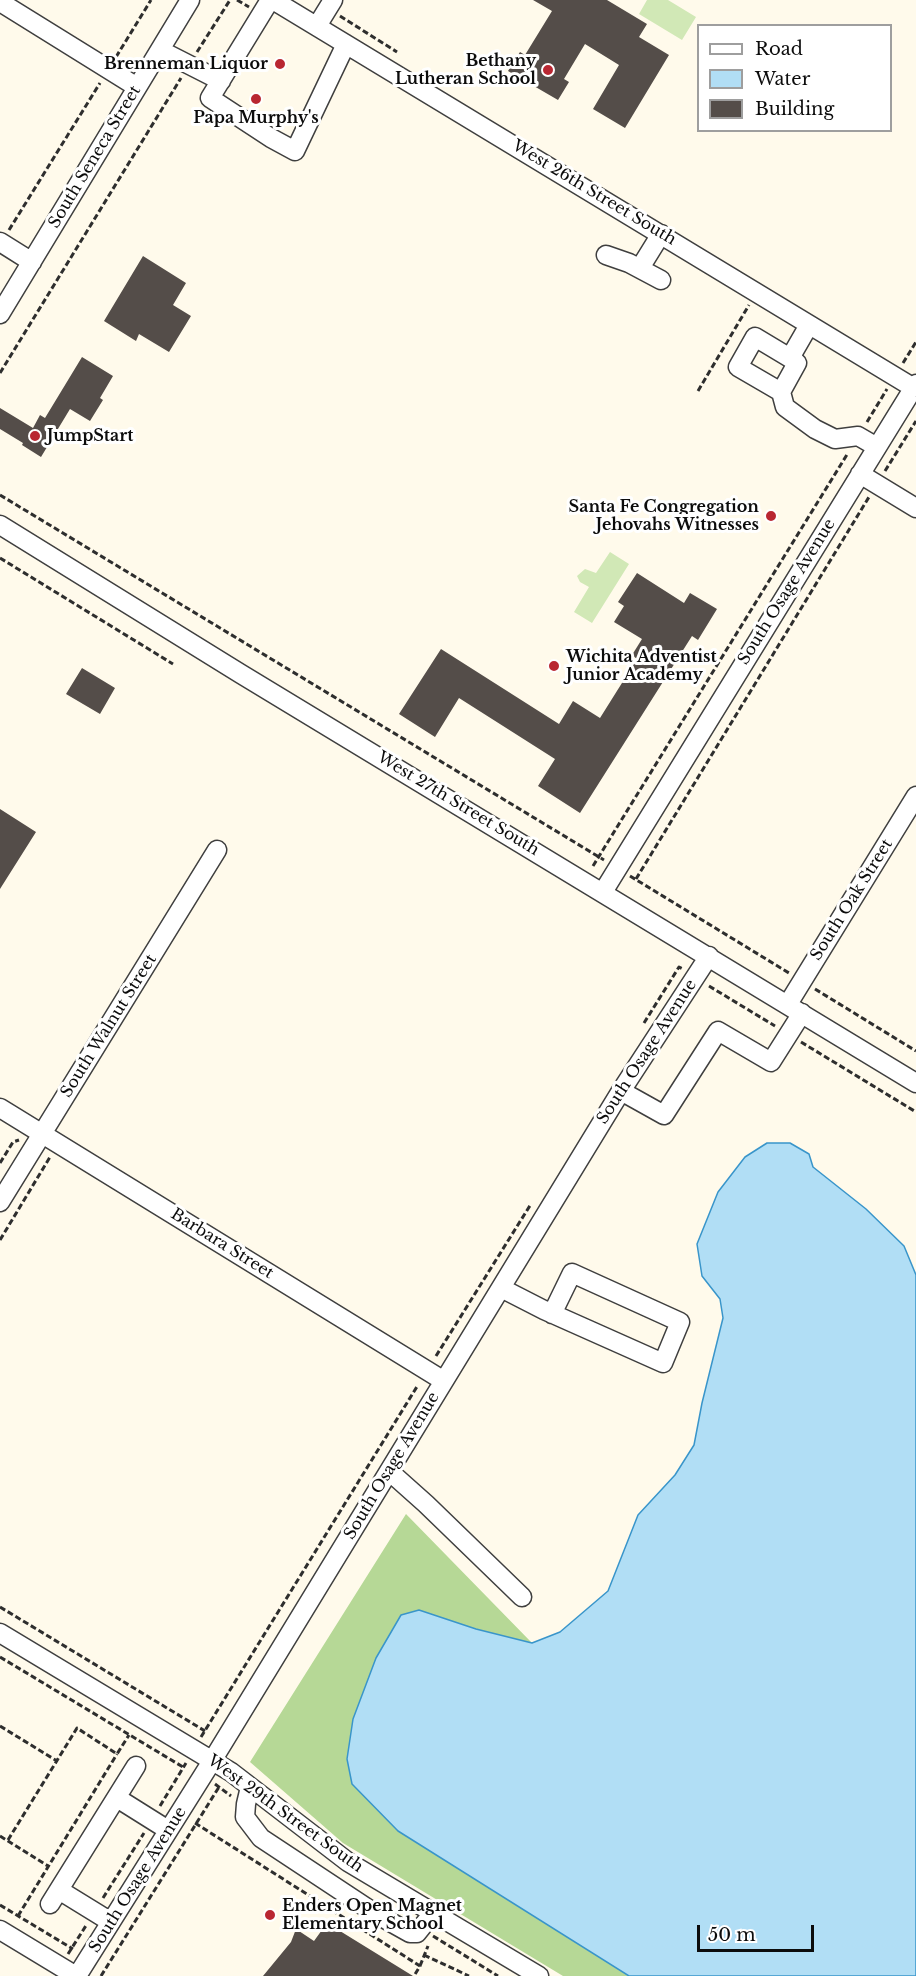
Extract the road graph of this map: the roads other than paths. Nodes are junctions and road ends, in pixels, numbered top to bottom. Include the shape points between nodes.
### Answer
1 (190, 0) edge
2 (0, 2) edge
3 (331, 4) edge
4 (268, 5) edge
5 (317, 26) junction
6 (346, 44) junction
7 (160, 50) junction
8 (221, 81) junction
9 (137, 87) junction
10 (661, 234) junction
11 (1, 243) edge
12 (606, 255) dead end
13 (32, 262) junction
14 (640, 268) junction
15 (661, 280) dead end
16 (0, 314) edge
17 (809, 324) junction
18 (790, 358) junction
19 (915, 386) edge
20 (781, 392) junction
21 (877, 447) junction
22 (860, 474) junction
23 (916, 508) edge
24 (0, 525) edge
25 (916, 796) edge
26 (217, 850) dead end
27 (603, 892) junction
28 (709, 956) junction
29 (795, 1009) junction
30 (916, 1083) edge
31 (621, 1091) junction
32 (0, 1108) edge
33 (42, 1134) junction
34 (0, 1202) edge
35 (501, 1288) junction
36 (552, 1314) junction
37 (444, 1380) junction
38 (389, 1471) junction
39 (522, 1597) dead end
40 (0, 1633) edge
41 (212, 1761) junction
42 (136, 1766) dead end
43 (250, 1787) junction
44 (117, 1798) junction
45 (168, 1830) junction
46 (338, 1854) junction
47 (322, 1878) junction
48 (433, 1913) junction
49 (111, 1922) junction
50 (0, 1930) edge
51 (77, 1976) edge
52 (539, 1976) edge

1 - 7 street, South Seneca Street
2 - 9 street
3 - 5 street
4 - 5 street, West 26th Street South
4 - 8 street
5 - 6 street, West 26th Street South
6 - 8 street via 295,151 210,98
6 - 10 street, West 26th Street South
7 - 8 street
7 - 9 street, South Seneca Street
9 - 13 street, South Seneca Street
10 - 14 street
10 - 17 street, West 26th Street South
11 - 13 street
12 - 14 street
13 - 16 street, South Seneca Street
14 - 15 street
17 - 18 street
17 - 19 street, West 26th Street South
18 - 20 street via 797,363
18 - 20 street via 755,337 738,367
19 - 21 street, South Osage Avenue
20 - 21 street via 785,407 827,436 858,436
21 - 22 street, South Osage Avenue
22 - 23 street
22 - 27 street, South Osage Avenue
24 - 27 street, West 27th Street South
25 - 29 street, South Oak Street via 802,981
26 - 33 street, South Walnut Street
27 - 28 street, West 27th Street South
28 - 29 street, West 27th Street South
28 - 31 street, South Osage Avenue
29 - 30 street, West 27th Street South
29 - 31 street, South Oak Street via 771,1062 718,1031 664,1116
31 - 35 street, South Osage Avenue
32 - 33 street, Barbara Street
33 - 34 street, South Walnut Street
33 - 37 street, Barbara Street
35 - 36 street
35 - 37 street, South Osage Avenue
36 - 36 street via 663,1363 680,1322 572,1273
37 - 38 street, South Osage Avenue
38 - 39 street
38 - 41 street, South Osage Avenue
40 - 41 street, West 29th Street South
41 - 43 street, West 29th Street South
41 - 45 street, South Osage Avenue
42 - 44 street
43 - 46 street, West 29th Street South
43 - 47 street via 245,1817 261,1838
44 - 45 street
44 - 49 street via 55,1897
45 - 49 street, South Osage Avenue
46 - 47 street
46 - 48 street, West 29th Street South
47 - 48 street via 410,1933 417,1933
48 - 52 street, West 29th Street South
49 - 51 street, South Osage Avenue
50 - 51 street

